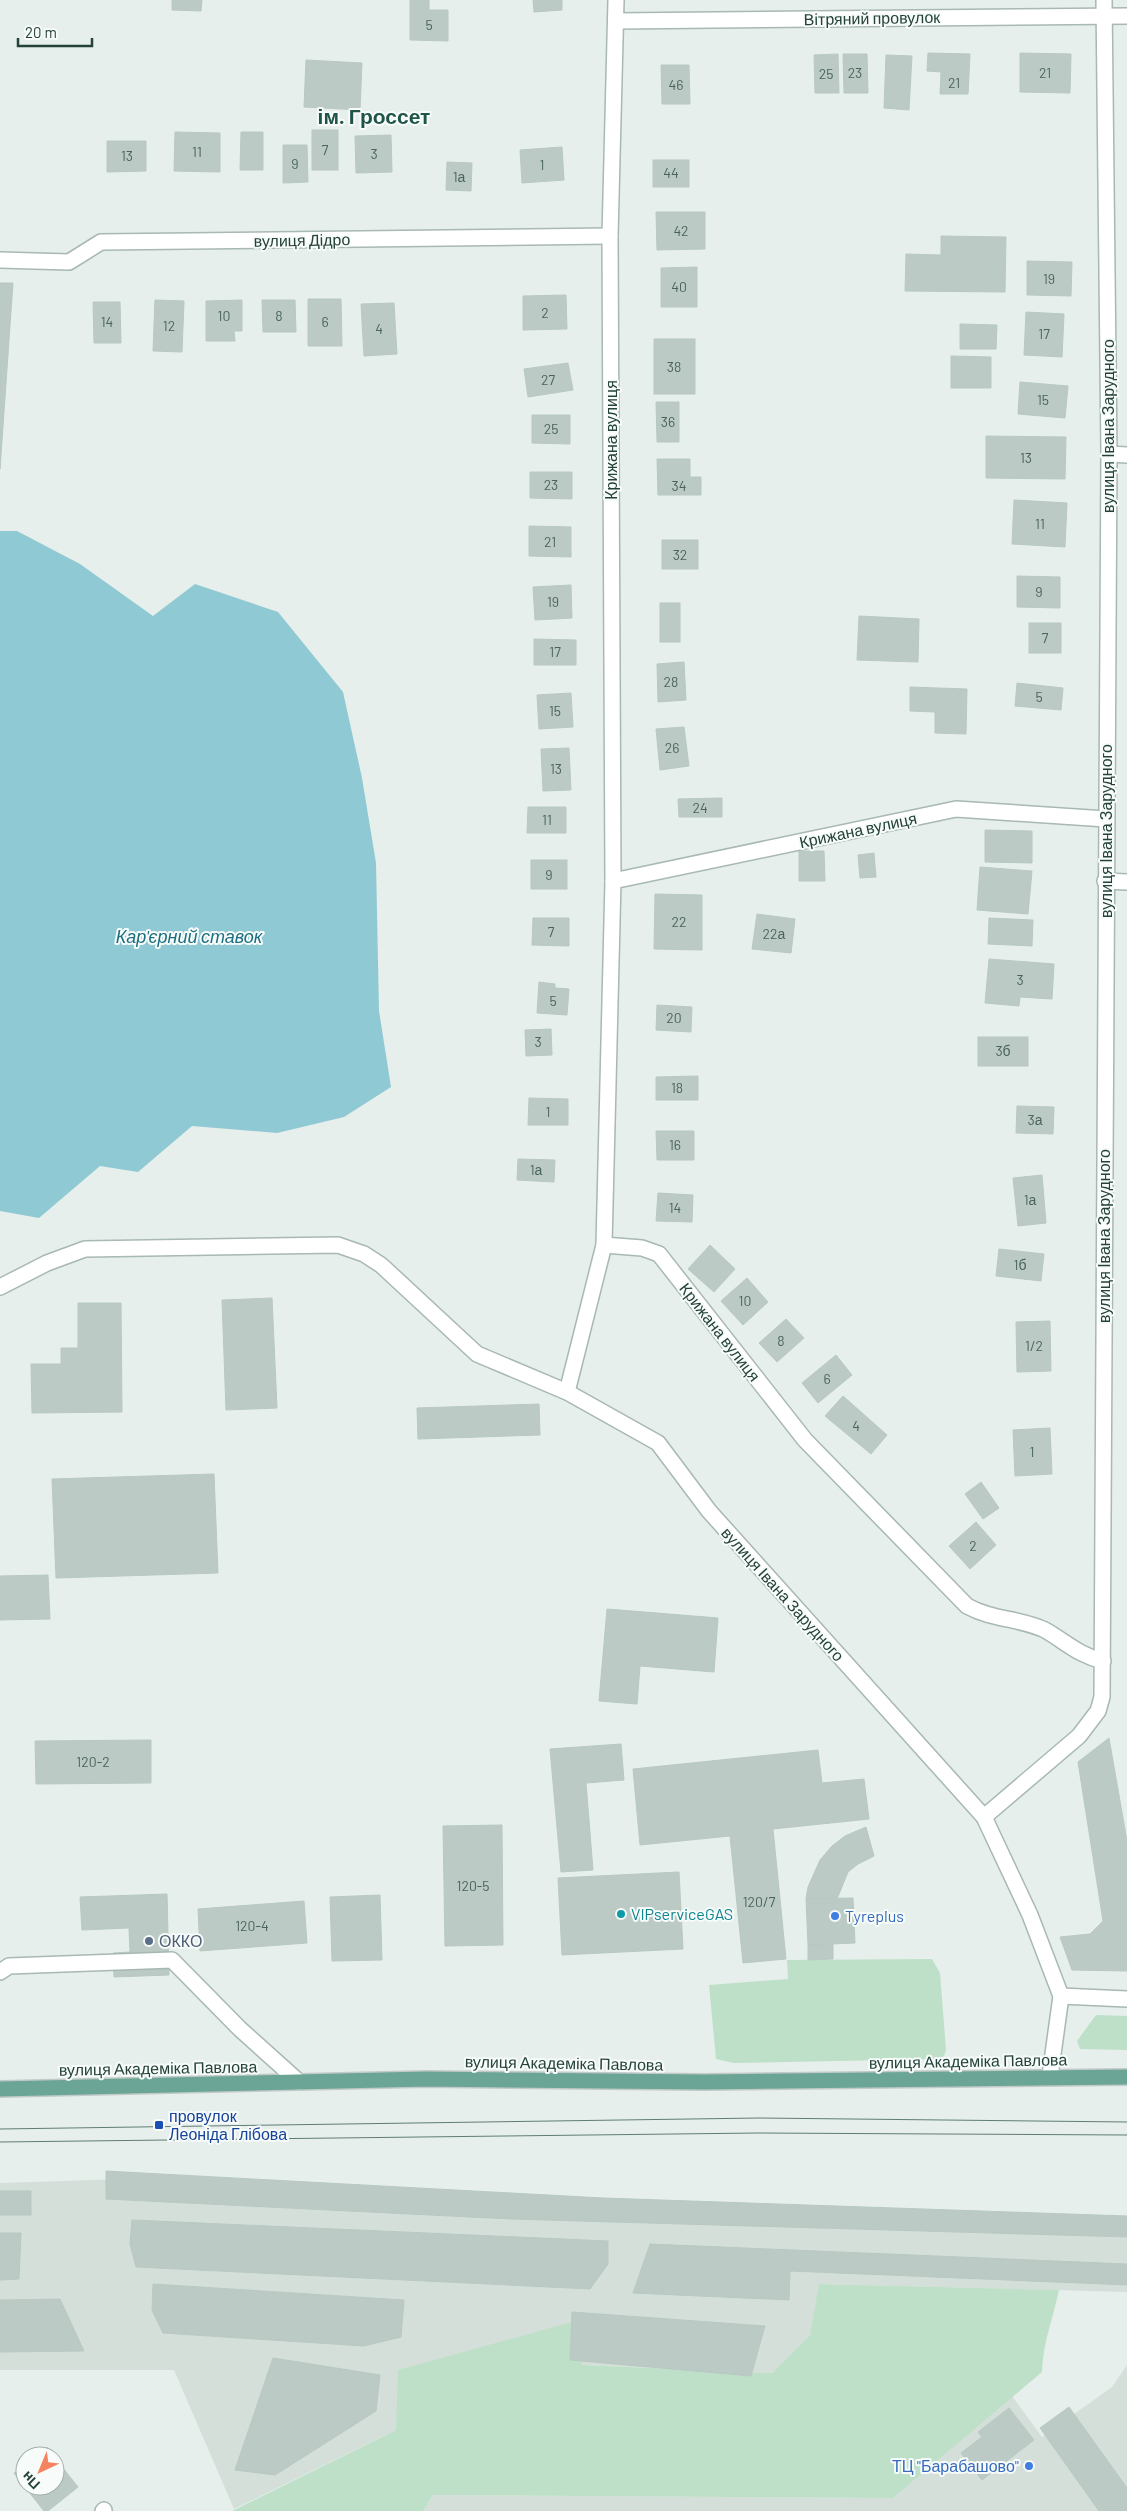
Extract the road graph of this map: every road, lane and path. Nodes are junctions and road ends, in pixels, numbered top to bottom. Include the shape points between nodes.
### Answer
1 (616, 0) edge
2 (1104, 0) edge
3 (1103, 15) junction
4 (1127, 16) edge
5 (618, 21) junction
6 (610, 236) junction
7 (0, 260) edge
8 (1109, 454) junction
9 (1127, 455) edge
10 (1106, 819) junction
11 (613, 881) junction
12 (1106, 881) junction
13 (1127, 882) edge
14 (604, 1245) junction
15 (0, 1286) edge
16 (568, 1392) junction
17 (1103, 1661) junction
18 (984, 1817) junction
19 (0, 1972) edge
20 (1061, 1996) junction
21 (1127, 1999) edge
22 (1050, 2076) junction
23 (1127, 2077) edge
24 (299, 2082) junction
25 (0, 2089) edge

1 - 5 street, Крижана вулиця
2 - 3 street, вулиця Івана Зарудного
3 - 4 street, Вітряний провулок
3 - 5 street, Вітряний провулок
3 - 8 street, вулиця Івана Зарудного
5 - 6 street, Крижана вулиця
6 - 7 street, вулиця Дідро via 101,242 69,262
6 - 11 street, Крижана вулиця
8 - 9 street
8 - 10 street, вулиця Івана Зарудного
10 - 11 street, Крижана вулиця via 956,809
10 - 12 street, вулиця Івана Зарудного
11 - 14 street, Крижана вулиця
12 - 13 street
12 - 17 street, вулиця Івана Зарудного
14 - 16 street
14 - 17 street, Крижана вулиця via 642,1248 659,1254 805,1440 967,1606 981,1614 1045,1630 1085,1657
15 - 16 street, вулиця Івана Зарудного via 46,1263 85,1249 338,1245 364,1254 381,1265 477,1354
16 - 18 street, вулиця Івана Зарудного via 658,1443 709,1511
17 - 18 street, вулиця Івана Зарудного via 1102,1698 1091,1722 1066,1748
18 - 20 street, вулиця Івана Зарудного via 1030,1915
19 - 24 street via 9,1966 172,1960 240,2029
20 - 21 street
20 - 22 street
22 - 23 main road, вулиця Академіка Павлова
22 - 24 main road, вулиця Академіка Павлова via 704,2082 426,2079
24 - 25 main road, вулиця Академіка Павлова

